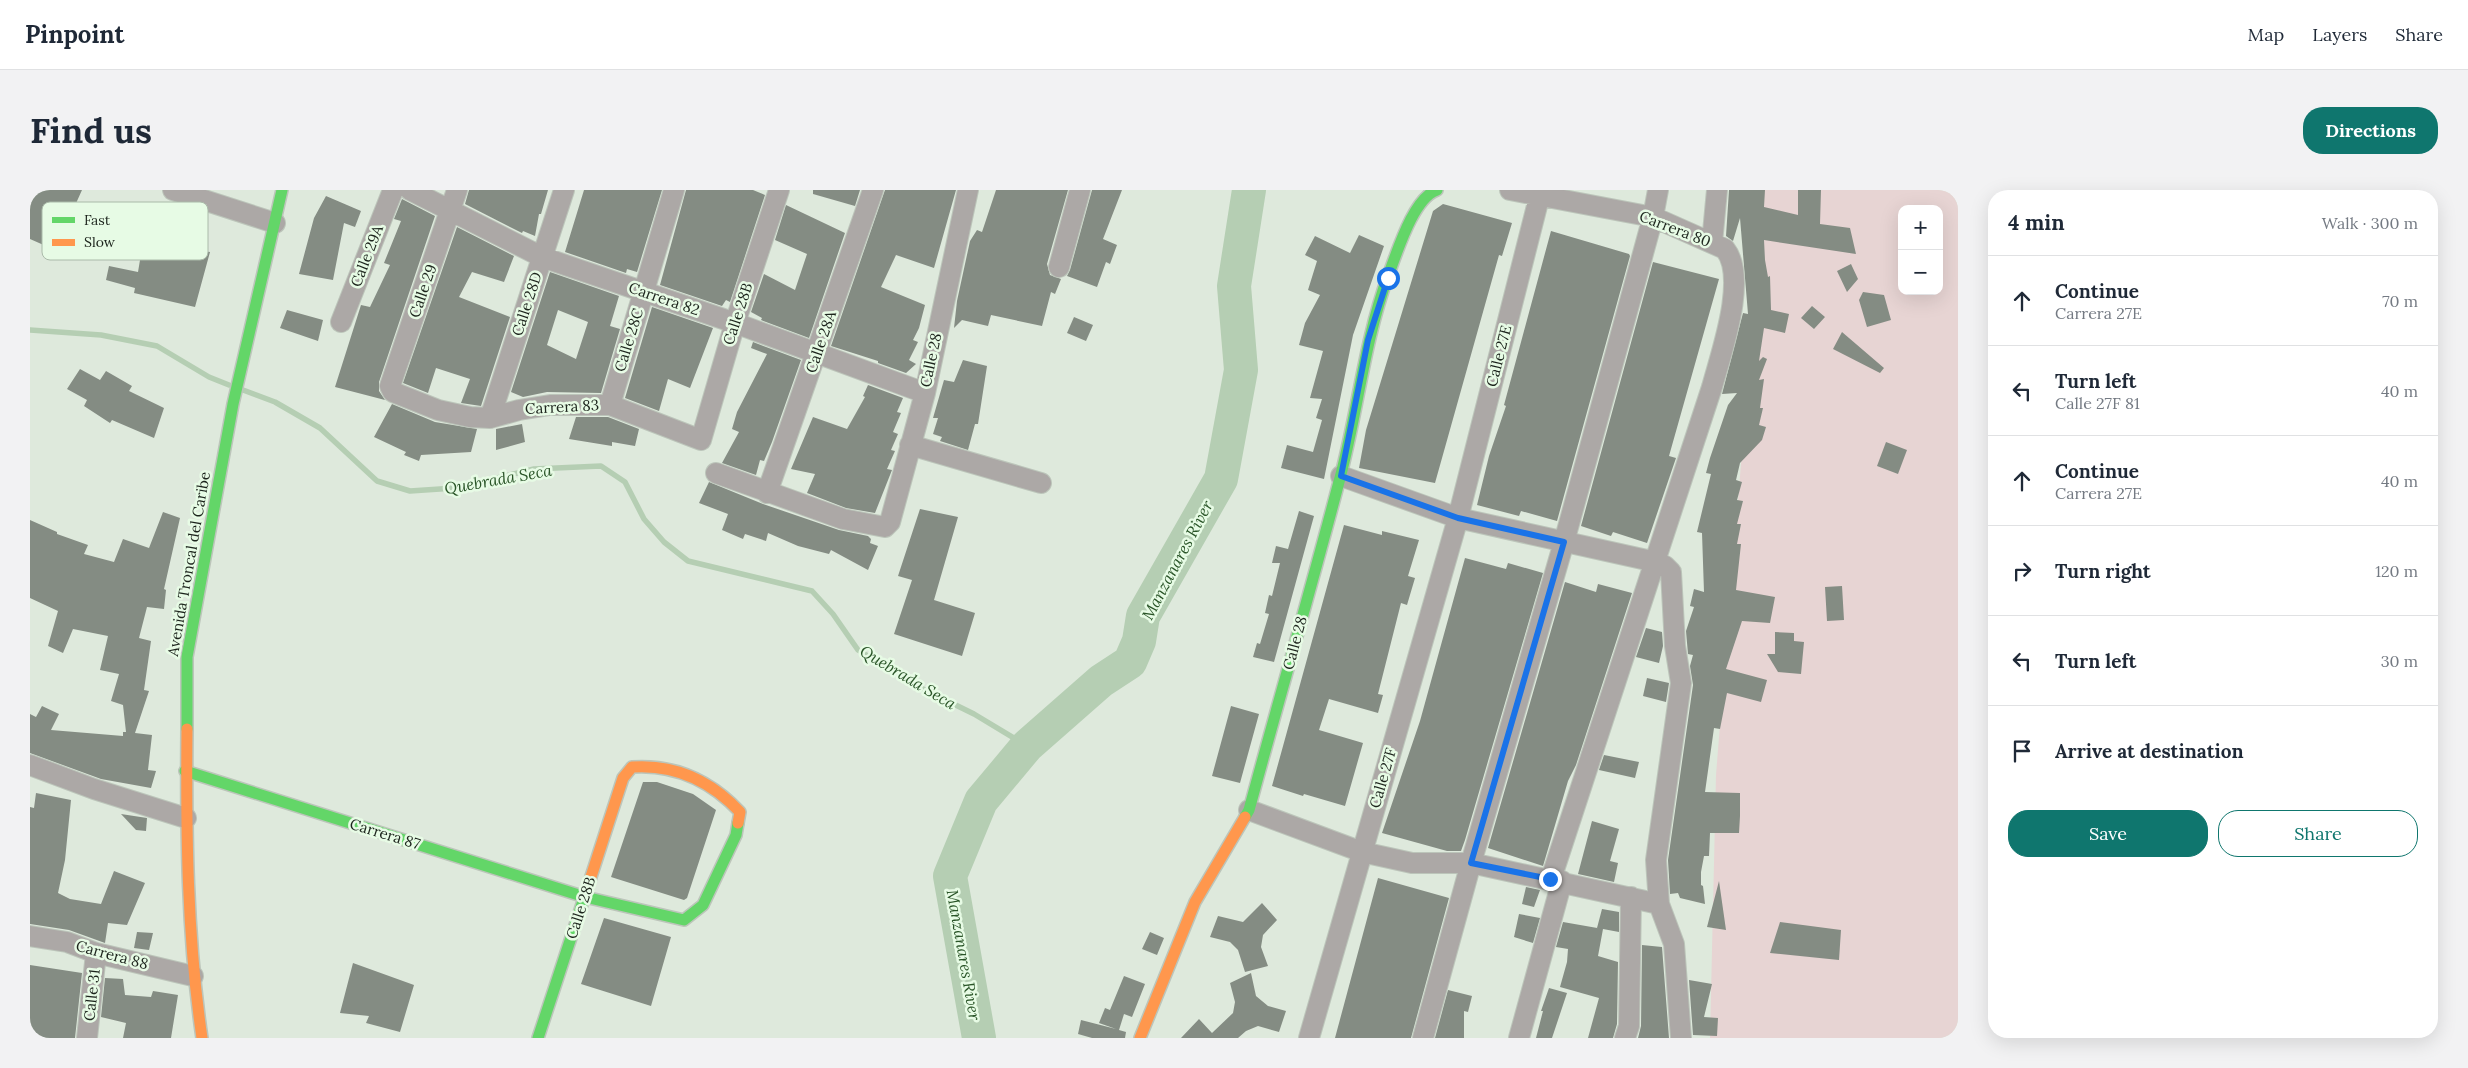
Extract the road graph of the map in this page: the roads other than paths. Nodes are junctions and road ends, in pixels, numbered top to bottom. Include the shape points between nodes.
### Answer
1 (173, 190) edge
2 (282, 190) edge
3 (393, 190) edge
4 (410, 190) edge
5 (457, 190) edge
6 (564, 190) edge
7 (674, 190) edge
8 (779, 190) edge
9 (874, 190) edge
10 (968, 190) edge
11 (1080, 190) edge
12 (1437, 190) edge
13 (1510, 190) edge
14 (1658, 190) edge
15 (1718, 190) edge
16 (1541, 192) edge
17 (450, 211) junction
18 (1652, 218) junction
19 (275, 223) junction
20 (1712, 243) junction
21 (542, 257) junction
22 (1059, 267) dead end
23 (643, 292) junction
24 (342, 322) dead end
25 (735, 323) junction
26 (817, 353) junction
27 (393, 392) joint
28 (924, 393) junction
29 (610, 405) junction
30 (490, 418) junction
31 (701, 440) joint
32 (910, 445) junction
33 (716, 473) dead end
34 (1341, 476) junction
35 (1041, 483) dead end
36 (767, 493) junction
37 (1458, 518) junction
38 (1564, 542) junction
39 (1656, 562) junction
40 (30, 766) edge
41 (185, 771) junction
42 (1249, 810) junction
43 (186, 818) junction
44 (1362, 852) junction
45 (1471, 863) junction
46 (1556, 880) junction
47 (586, 897) junction
48 (1631, 898) junction
49 (1659, 904) junction
50 (30, 936) edge
51 (96, 953) junction
52 (193, 976) junction
53 (87, 1038) edge
54 (202, 1038) edge
55 (538, 1038) edge
56 (1140, 1038) edge
57 (1309, 1038) edge
58 (1423, 1038) edge
59 (1519, 1038) edge
60 (1625, 1038) edge
61 (1681, 1038) edge

1 - 19 street
2 - 19 main road, Avenida Troncal del Caribe
3 - 24 street, Calle 29A
4 - 17 street, Carrera 82
5 - 17 street, Calle 29
6 - 21 street, Calle 28D
7 - 23 street, Calle 28C
8 - 25 street, Calle 28B
9 - 26 street, Calle 28A
10 - 28 street, Calle 28
11 - 22 street
12 - 34 main road, Calle 28 via 1418,204 1388,278 1368,340
13 - 16 street, Carrera 80
14 - 18 street
15 - 20 street
16 - 18 street, Carrera 80
16 - 37 street, Calle 27E
17 - 21 street, Carrera 82
17 - 27 street, Calle 29 via 390,386
18 - 20 street, Carrera 80
18 - 38 street
19 - 41 main road, Avenida Troncal del Caribe via 233,404 187,657
20 - 39 street, Carrera 80 via 1725,249 1731,257 1734,274 1732,308 1712,387
21 - 23 street, Carrera 82
21 - 30 street, Calle 28D
23 - 25 street, Carrera 82
23 - 29 street, Calle 28C
25 - 26 street, Carrera 82
25 - 31 street, Calle 28B
26 - 28 street, Carrera 82
26 - 36 street, Calle 28A
27 - 30 street, Carrera 83 via 438,410
28 - 32 street, Calle 28
29 - 30 street, Carrera 83 via 550,405
29 - 31 street, Carrera 83
32 - 35 street
32 - 36 street, Calle 28 via 890,522 885,528 843,519
33 - 36 street
34 - 37 street
34 - 42 main road, Calle 28
37 - 38 street
37 - 44 street, Calle 27F
38 - 39 street
38 - 45 street
39 - 46 street
39 - 49 street via 1665,566 1673,580 1675,646 1681,683 1656,860
40 - 43 street
41 - 43 main road, Avenida Troncal del Caribe
41 - 47 main road, Carrera 87
42 - 44 street
42 - 56 main road, Calle 28 via 1195,902
43 - 52 main road, Avenida Troncal del Caribe
44 - 45 street via 1412,863
44 - 57 street, Calle 27F
45 - 46 street
45 - 58 street
46 - 48 street
46 - 59 street
47 - 47 main road, Calle 28B via 623,778 632,767 646,765 698,777 728,797 740,812 736,834 703,905 684,920
47 - 55 main road, Calle 28B
48 - 49 street
48 - 60 street via 1629,1026
49 - 61 street via 1674,944
50 - 51 street, Carrera 88 via 67,942
51 - 52 street, Carrera 88
51 - 53 street, Calle 31
52 - 54 main road, Avenida Troncal del Caribe

